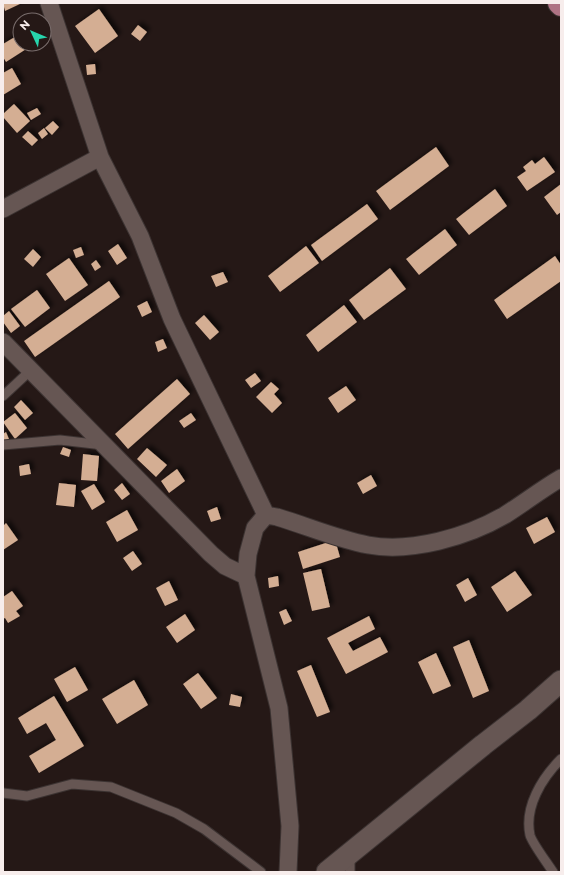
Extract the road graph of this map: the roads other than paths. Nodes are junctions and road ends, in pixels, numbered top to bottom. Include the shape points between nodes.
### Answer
1 (49, 3) edge
2 (559, 3) edge
3 (561, 5) edge
4 (100, 157) junction
5 (3, 209) edge
6 (3, 342) edge
7 (31, 370) junction
8 (3, 396) edge
9 (3, 445) edge
10 (104, 445) junction
11 (561, 478) edge
12 (266, 516) junction
13 (246, 576) junction
14 (561, 681) edge
15 (561, 759) edge
16 (3, 792) edge
17 (350, 863) edge
18 (261, 872) edge
19 (288, 872) edge
20 (327, 872) edge
21 (553, 872) edge

1 - 4 street
2 - 3 highway
4 - 5 street
4 - 12 street via 140,236 172,319
6 - 7 street
7 - 8 lane
7 - 10 street
9 - 10 lane via 60,440
10 - 13 street via 211,554 225,566
11 - 12 street via 504,515 430,544 404,547 368,545 277,517
12 - 13 street via 255,528 248,554
13 - 19 street via 279,708 290,826
14 - 17 street
15 - 21 lane via 539,786 530,813 530,836
16 - 18 lane via 27,796 72,784 111,787 204,829
17 - 20 street

